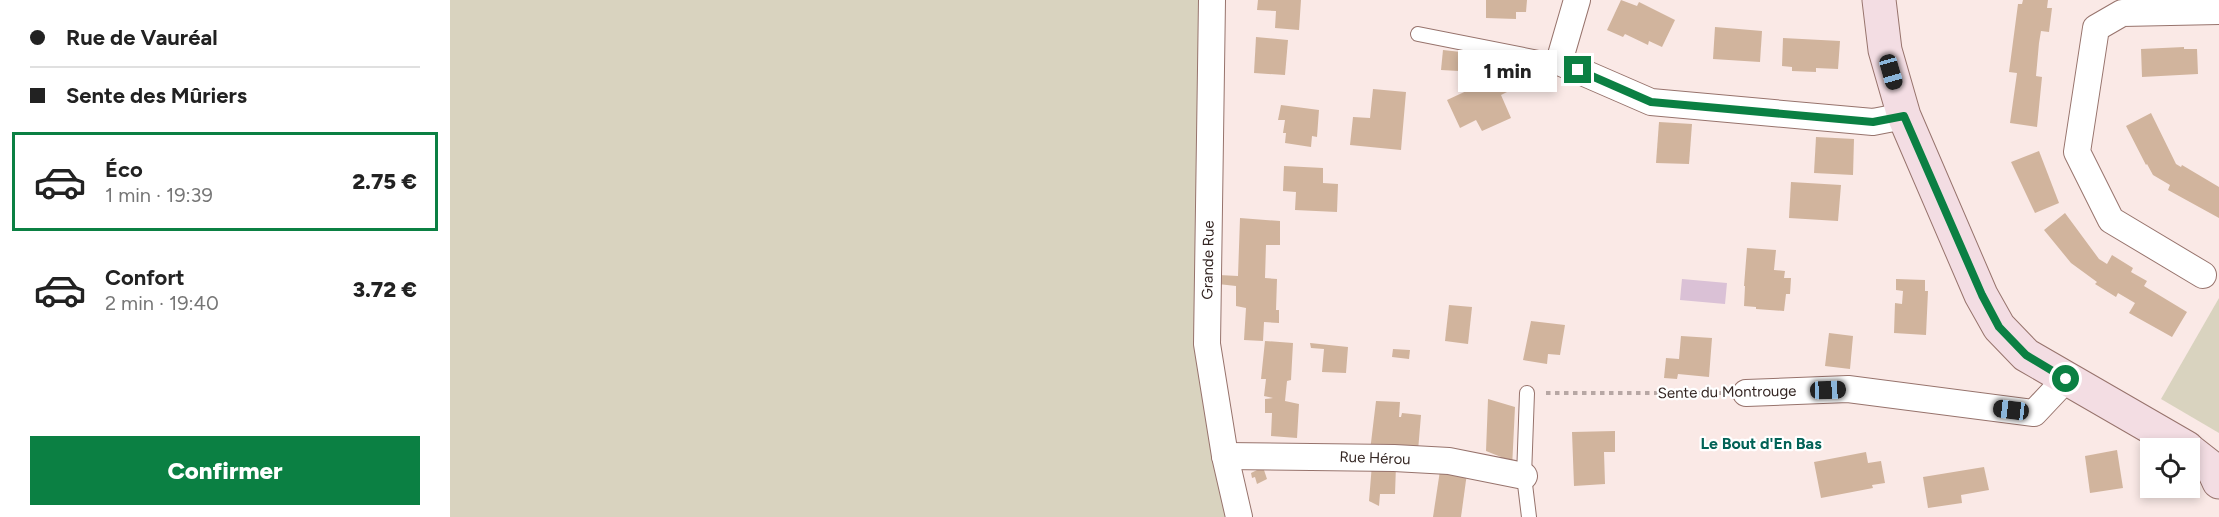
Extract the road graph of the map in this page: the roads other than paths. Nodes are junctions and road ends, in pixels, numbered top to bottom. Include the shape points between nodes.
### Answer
1 (1212, 0) edge
2 (1576, 0) edge
3 (1879, 0) edge
4 (2219, 11) edge
5 (1418, 34) dead end
6 (1559, 62) junction
7 (1904, 116) junction
8 (2203, 275) dead end
9 (2066, 379) junction
10 (1527, 393) road end
11 (1746, 393) road end
12 (2168, 438) edge
13 (1226, 456) junction
14 (2200, 459) edge
15 (1524, 476) junction
16 (2219, 482) edge
17 (1239, 517) edge
18 (1529, 517) edge

1 - 13 street, Grande Rue via 1207,344
2 - 6 street
3 - 7 main road via 1885,50
4 - 8 street via 2122,13 2096,28 2076,152 2112,220
5 - 6 lane
6 - 7 street via 1651,102 1873,122
7 - 9 main road via 1999,327 2026,355
9 - 11 street, Sente du Montrouge via 2034,412 1848,389
9 - 12 main road
10 - 15 lane
13 - 15 street, Rue Hérou via 1449,461
13 - 17 street, Grande Rue
14 - 16 main road via 2213,469
15 - 18 lane

